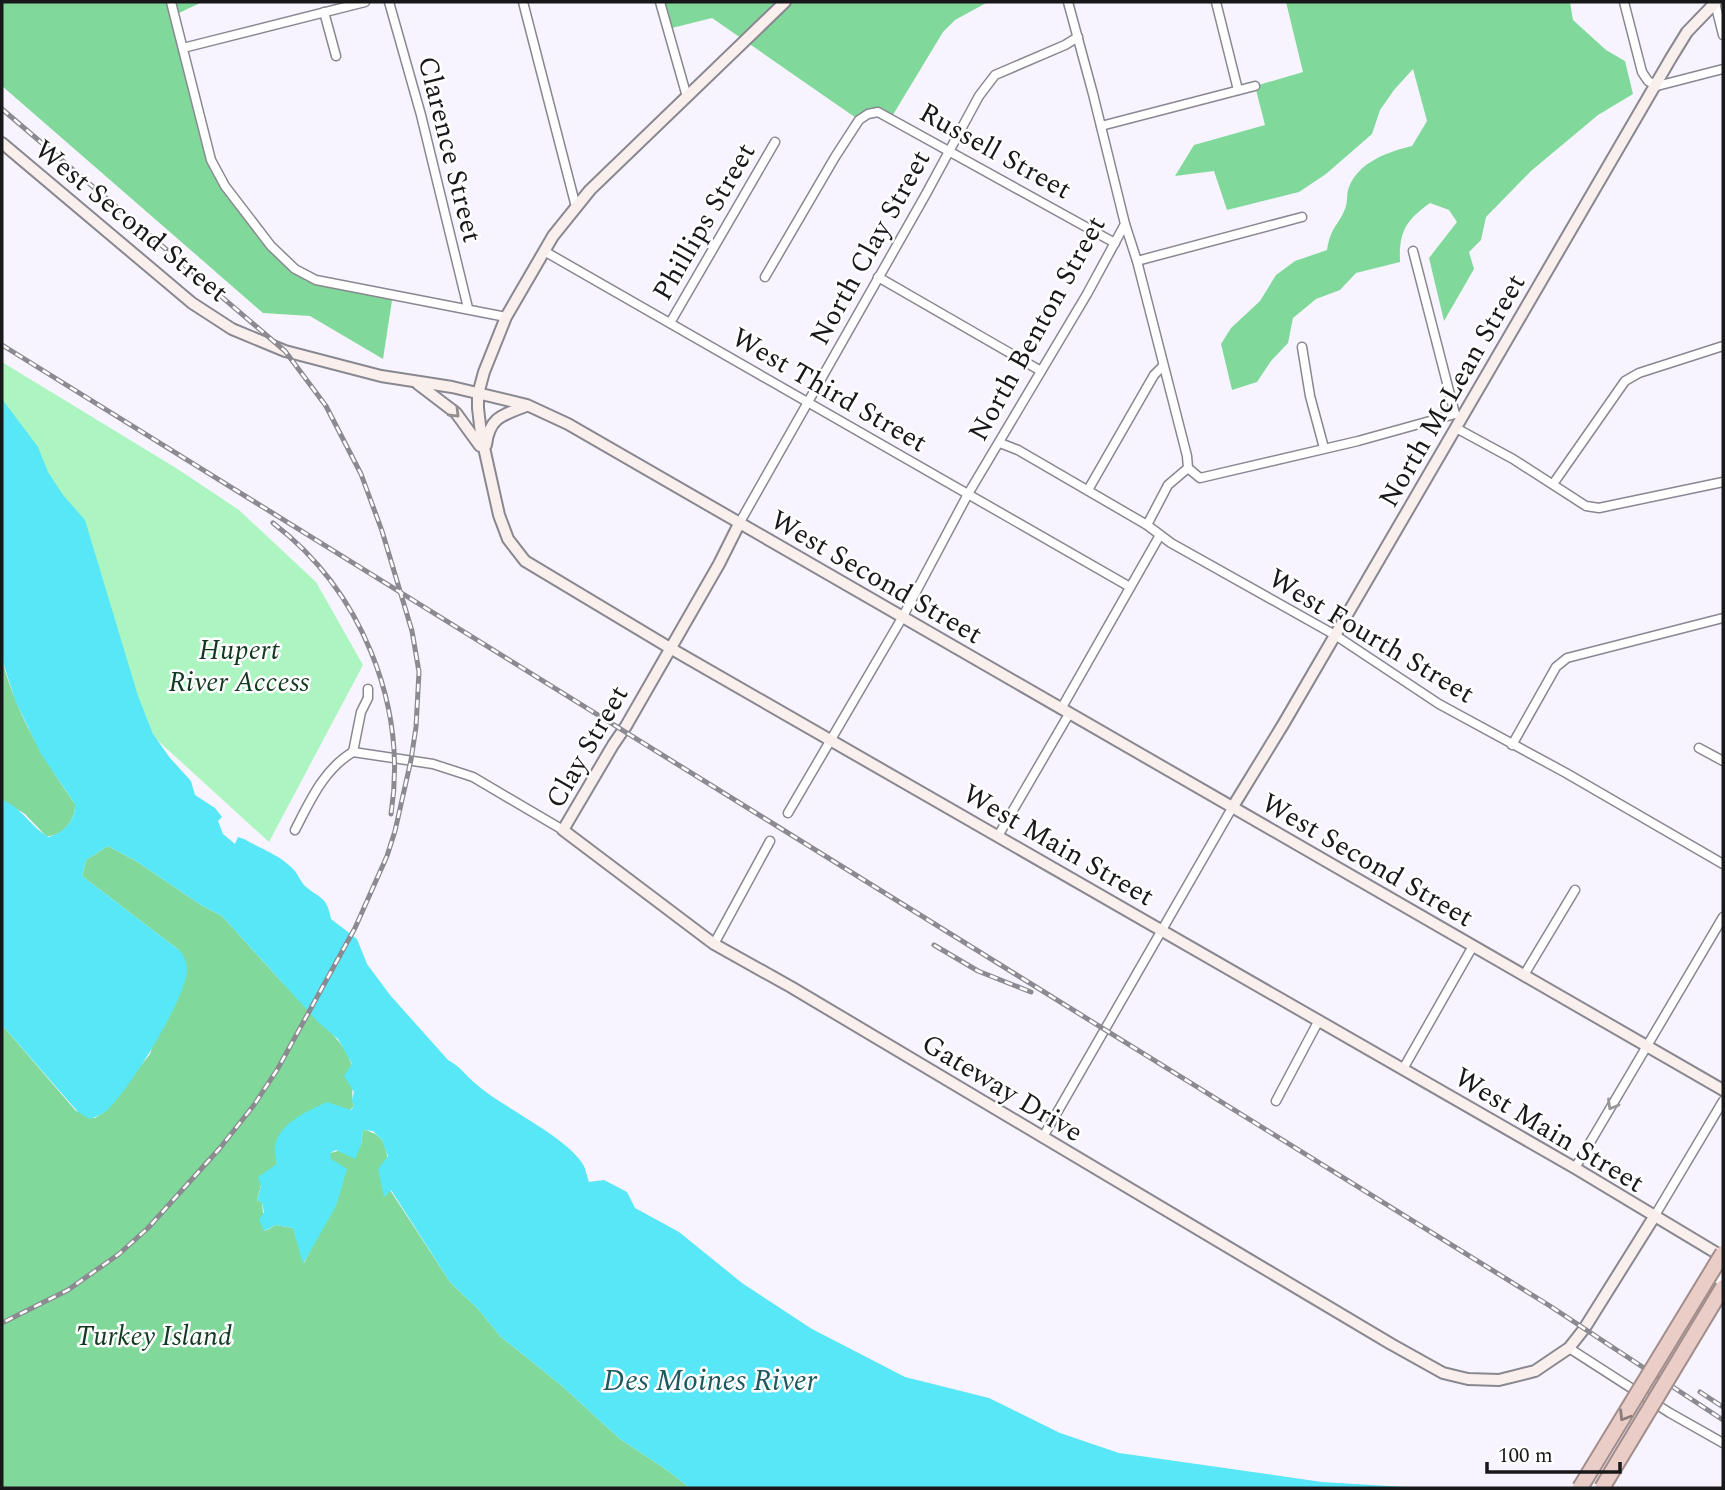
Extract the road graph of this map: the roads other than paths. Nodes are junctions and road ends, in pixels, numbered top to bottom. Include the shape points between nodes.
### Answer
1 (172, 2) edge
2 (365, 2) edge
3 (389, 2) edge
4 (523, 2) edge
5 (660, 2) edge
6 (785, 2) edge
7 (1068, 2) edge
8 (1216, 2) edge
9 (1624, 2) edge
10 (1716, 2) edge
11 (324, 12) junction
12 (1723, 36) edge
13 (1077, 37) junction
14 (183, 48) junction
15 (336, 57) dead end
16 (1723, 69) edge
17 (1255, 86) dead end
18 (1657, 86) junction
19 (1238, 90) junction
20 (687, 97) junction
21 (1101, 126) junction
22 (775, 142) dead end
23 (2, 143) edge
24 (949, 150) junction
25 (576, 207) junction
26 (1302, 218) dead end
27 (1125, 224) junction
28 (1115, 243) junction
29 (544, 251) junction
30 (1413, 251) dead end
31 (1137, 261) junction
32 (765, 277) dead end
33 (878, 277) junction
34 (468, 308) junction
35 (506, 317) junction
36 (670, 324) junction
37 (1302, 346) dead end
38 (1723, 346) edge
39 (1163, 366) junction
40 (1041, 371) junction
41 (415, 382) junction
42 (478, 394) junction
43 (808, 403) junction
44 (527, 405) junction
45 (1458, 416) junction
46 (1455, 428) junction
47 (1000, 443) junction
48 (1324, 448) junction
49 (485, 455) junction
50 (1188, 468) junction
51 (1723, 482) edge
52 (1553, 484) junction
53 (1088, 491) junction
54 (968, 495) junction
55 (740, 522) junction
56 (1147, 525) junction
57 (1160, 536) junction
58 (1130, 587) junction
59 (902, 618) junction
60 (1723, 618) edge
61 (1335, 635) junction
62 (670, 648) junction
63 (368, 688) dead end
64 (1065, 712) junction
65 (830, 740) junction
66 (1512, 745) junction
67 (1699, 748) dead end
68 (353, 752) junction
69 (1723, 761) edge
70 (1232, 808) junction
71 (788, 813) dead end
72 (295, 830) dead end
73 (563, 830) junction
74 (998, 836) junction
75 (770, 841) dead end
76 (1723, 864) edge
77 (1575, 890) dead end
78 (1723, 917) edge
79 (1163, 929) junction
80 (714, 944) junction
81 (1473, 946) junction
82 (1524, 975) junction
83 (1319, 1020) junction
84 (1647, 1046) junction
85 (1404, 1069) junction
86 (1723, 1090) edge
87 (1276, 1101) dead end
88 (1723, 1101) edge
89 (1043, 1137) junction
90 (1575, 1168) junction
91 (1654, 1217) junction
92 (1723, 1255) edge
93 (1723, 1273) edge
94 (1723, 1287) edge
95 (1569, 1348) junction
96 (1672, 1359) dead end
97 (1723, 1443) edge
98 (1580, 1488) edge
99 (1602, 1488) edge

1 - 14 street
2 - 11 street
3 - 34 street, Clarence Street
4 - 25 street
5 - 20 street
6 - 20 main road
7 - 13 street, North Benton Street
8 - 19 street
9 - 18 street via 1642,72
10 - 12 street
10 - 18 main road, North McLean Street via 1687,32
11 - 14 street
11 - 15 street
13 - 21 street, North Benton Street
13 - 24 street, North Clay Street via 995,75
14 - 34 street via 211,160 271,246 295,269 316,280
16 - 18 street
17 - 19 street
18 - 45 main road, North McLean Street
19 - 21 street
20 - 25 main road
21 - 27 street, North Benton Street
22 - 36 street, Phillips Street
23 - 41 main road, West Second Street via 192,303 232,329 285,351
24 - 28 street, Russell Street
24 - 32 street, Russell Street via 878,112 868,114 835,157
24 - 33 street, North Clay Street
25 - 29 main road
26 - 31 street
27 - 28 street, North Benton Street
27 - 31 street
28 - 40 street, North Benton Street
29 - 35 main road
29 - 36 street, West Third Street
30 - 45 street
31 - 39 street
33 - 40 street
33 - 43 street, North Clay Street
34 - 35 street
35 - 42 main road
36 - 43 street, West Third Street
37 - 48 street
38 - 52 street via 1625,381
39 - 50 street
39 - 53 street
40 - 47 street, North Benton Street
41 - 42 main road, West Second Street
41 -> 49 main road via 456,413
42 - 44 main road, West Second Street
42 - 49 main road, West Main Street
43 - 54 street, West Third Street
43 - 55 street, North Clay Street
44 - 49 main road via 491,424
44 - 55 main road, West Second Street via 598,440
45 - 46 main road, North McLean Street
45 - 48 street
46 - 52 street
46 - 61 main road, North McLean Street
47 - 53 street, West Fourth Street
47 - 54 street, North Benton Street
48 - 50 street via 1200,478
49 - 62 main road, West Main Street via 508,539 525,561
50 - 56 street via 1168,485
51 - 52 street via 1599,508 1586,506
53 - 56 street, West Fourth Street
54 - 58 street, West Third Street
54 - 59 street, North Benton Street
55 - 59 main road, West Second Street
55 - 62 main road, Clay Street
56 - 57 street, West Fourth Street
57 - 58 street
57 - 61 street, West Fourth Street
58 - 64 street
59 - 64 main road, West Second Street
59 - 65 street, North Benton Street
60 - 66 street via 1567,658 1556,667
61 - 66 street, West Fourth Street via 1439,704
61 - 70 main road, North McLean Street
62 - 65 main road, West Main Street
62 - 73 main road, Clay Street
63 - 68 street
64 - 70 main road, West Second Street
64 - 74 street
65 - 71 street, North Benton Street
65 - 74 main road, West Main Street
66 - 76 street, West Fourth Street
67 - 69 street
68 - 72 street via 326,776
68 - 73 street, Gateway Drive via 433,764 473,776
70 - 79 street
70 - 81 main road, West Second Street
73 - 80 main road, Gateway Drive
74 - 79 main road, West Main Street
75 - 80 street
77 - 82 street
78 - 84 street
79 - 83 main road, West Main Street
79 - 89 street
80 - 89 main road, Gateway Drive
81 - 82 main road, West Second Street
81 - 85 street
82 - 84 main road, West Second Street
83 - 85 main road, West Main Street
83 - 87 street
84 - 86 main road, West Second Street
84 -> 90 street
85 - 90 main road, West Main Street
88 - 91 street
89 - 95 main road, Gateway Drive via 1443,1373 1499,1380 1535,1371
90 - 91 main road, West Main Street
91 - 92 main road, West Main Street
91 - 95 main road, Gateway Drive
92 -> 98 highway, bridge
93 - 96 street
94 - 99 highway, bridge
95 - 97 street

